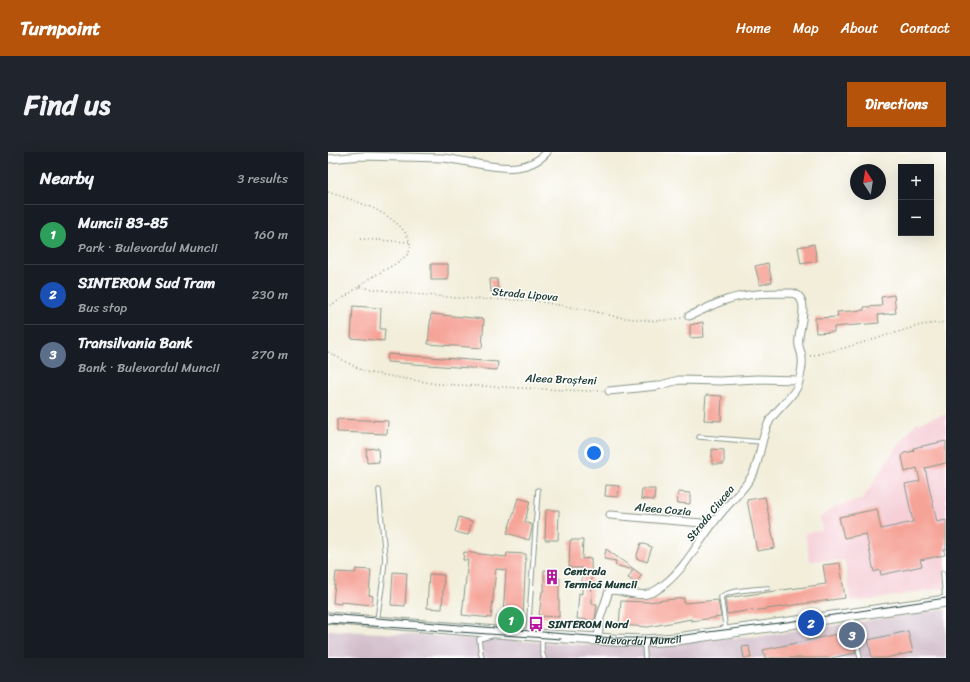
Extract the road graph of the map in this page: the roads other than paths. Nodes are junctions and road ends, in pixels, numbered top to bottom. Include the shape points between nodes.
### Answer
1 (547, 152) edge
2 (328, 158) edge
3 (689, 316) road end
4 (799, 380) junction
5 (609, 391) road end
6 (699, 437) dead end
7 (762, 442) junction
8 (379, 490) dead end
9 (538, 490) dead end
10 (610, 515) dead end
11 (713, 524) junction
12 (943, 573) dead end
13 (768, 588) dead end
14 (946, 602) edge
15 (852, 615) junction
16 (328, 618) edge
17 (376, 622) junction
18 (496, 631) junction
19 (726, 632) junction
20 (528, 634) junction
21 (542, 634) junction
22 (598, 639) junction
23 (644, 641) junction
24 (482, 658) edge
25 (544, 658) edge
26 (645, 658) edge
27 (860, 658) edge

1 - 2 street via 536,161 511,168 443,158
3 - 4 street, Strada Ciucea via 742,295 796,293 802,303 798,342 802,355
4 - 5 street, Aleea Broșteni via 679,380 657,386
4 - 7 street, Strada Ciucea via 795,390 771,418
6 - 7 lane
7 - 11 street, Strada Ciucea via 758,460 748,483
8 - 17 lane via 384,558
9 - 20 lane
10 - 11 street, Aleea Cozia
11 - 22 street, Strada Ciucea via 675,575 653,593 638,595 612,590 609,592 600,618
12 - 14 lane
13 - 19 lane via 724,594 721,597
14 - 15 main road, Bulevardul Muncii
15 - 19 main road, Bulevardul Muncii
15 - 27 lane
16 - 17 main road, Bulevardul Muncii
17 - 18 main road, Bulevardul Muncii
18 - 20 main road, Bulevardul Muncii
18 - 24 lane via 496,635 479,638
19 - 23 main road, Bulevardul Muncii
20 - 21 main road, Bulevardul Muncii
21 - 22 main road, Bulevardul Muncii
21 - 25 lane
22 - 23 main road, Bulevardul Muncii
23 - 26 lane

